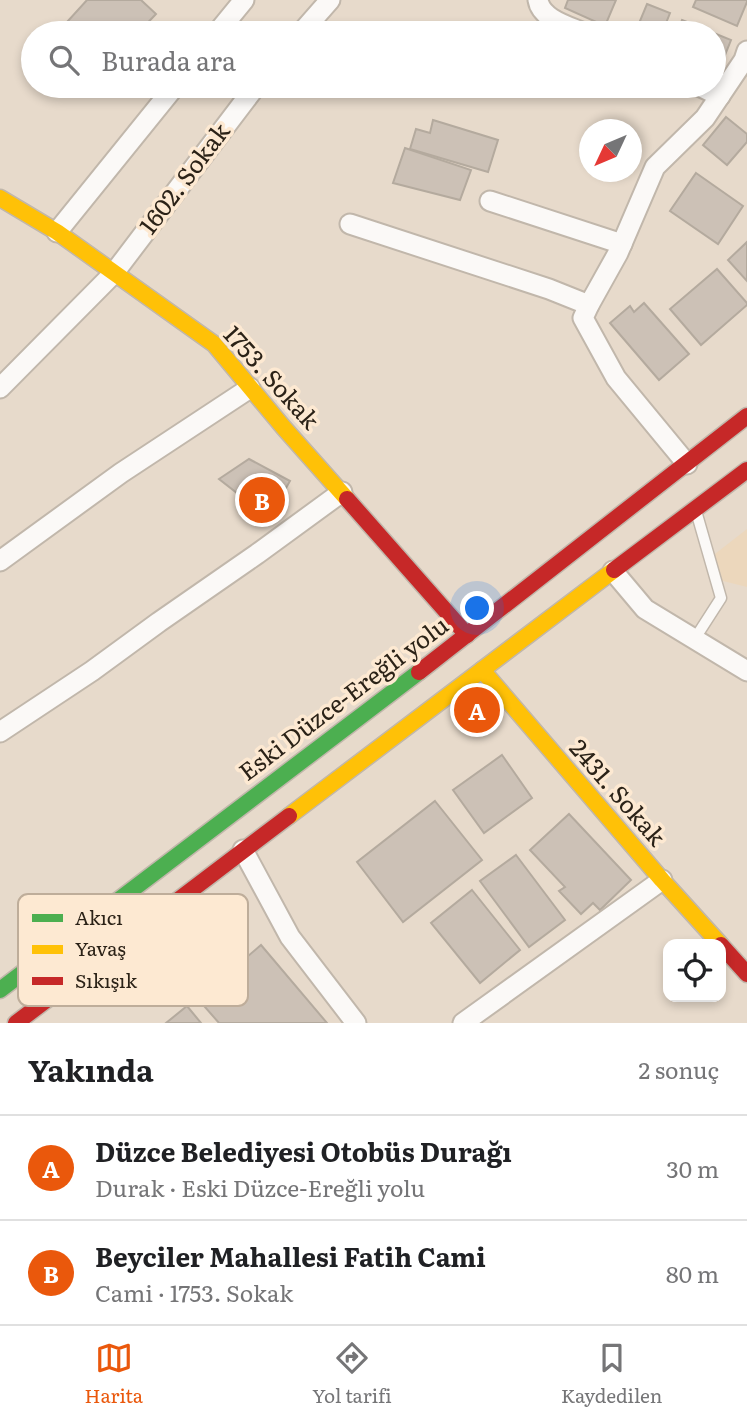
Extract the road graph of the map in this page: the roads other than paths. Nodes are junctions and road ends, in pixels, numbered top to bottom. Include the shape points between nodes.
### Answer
1 (244, 0) edge
2 (330, 0) edge
3 (538, 0) edge
4 (227, 21) edge
5 (312, 21) edge
6 (558, 21) edge
7 (747, 51) edge
8 (726, 87) edge
9 (165, 98) edge
10 (248, 98) edge
11 (719, 98) edge
12 (0, 198) edge
13 (490, 201) dead end
14 (350, 224) dead end
15 (57, 232) junction
16 (622, 244) junction
17 (114, 272) junction
18 (589, 305) junction
19 (0, 388) edge
20 (250, 388) junction
21 (747, 416) edge
22 (687, 464) junction
23 (747, 470) edge
24 (342, 492) junction
25 (696, 508) junction
26 (0, 561) edge
27 (614, 570) junction
28 (467, 635) junction
29 (694, 640) junction
30 (482, 670) junction
31 (747, 671) edge
32 (0, 732) edge
33 (243, 850) junction
34 (662, 880) junction
35 (126, 894) edge
36 (185, 894) edge
37 (715, 939) edge
38 (726, 951) edge
39 (747, 974) edge
40 (18, 976) edge
41 (0, 990) edge
42 (38, 1006) edge
43 (16, 1023) edge
44 (356, 1023) edge
45 (463, 1023) edge

1 - 4 street
2 - 5 street
3 - 6 street
7 - 8 street
9 - 15 street
10 - 17 street, 1602. Sokak
11 - 16 street via 705,118 655,167
12 - 15 main road, 1753. Sokak
13 - 16 street
14 - 18 street
15 - 17 main road, 1753. Sokak
16 - 18 street
17 - 19 street, 1602. Sokak
17 - 20 main road, 1753. Sokak via 214,344
18 - 22 street via 583,318 616,378
20 - 24 main road, 1753. Sokak
20 - 26 street via 121,473
21 - 22 main road, Eski Düzce-Ereğli yolu
22 - 28 main road, Eski Düzce-Ereğli yolu
23 - 25 main road
24 - 28 main road, 1753. Sokak
24 - 32 street
25 - 27 main road
25 - 29 lane via 721,598
27 - 29 street via 645,609
27 - 30 main road
28 - 35 main road, Eski Düzce-Ereğli yolu
29 - 31 street
30 - 33 main road
30 - 34 main road, 2431. Sokak
33 - 36 main road
33 - 44 street via 290,937
34 - 37 main road, 2431. Sokak
34 - 45 street
38 - 39 main road, 2431. Sokak
40 - 41 main road, Eski Düzce-Ereğli yolu
42 - 43 main road

